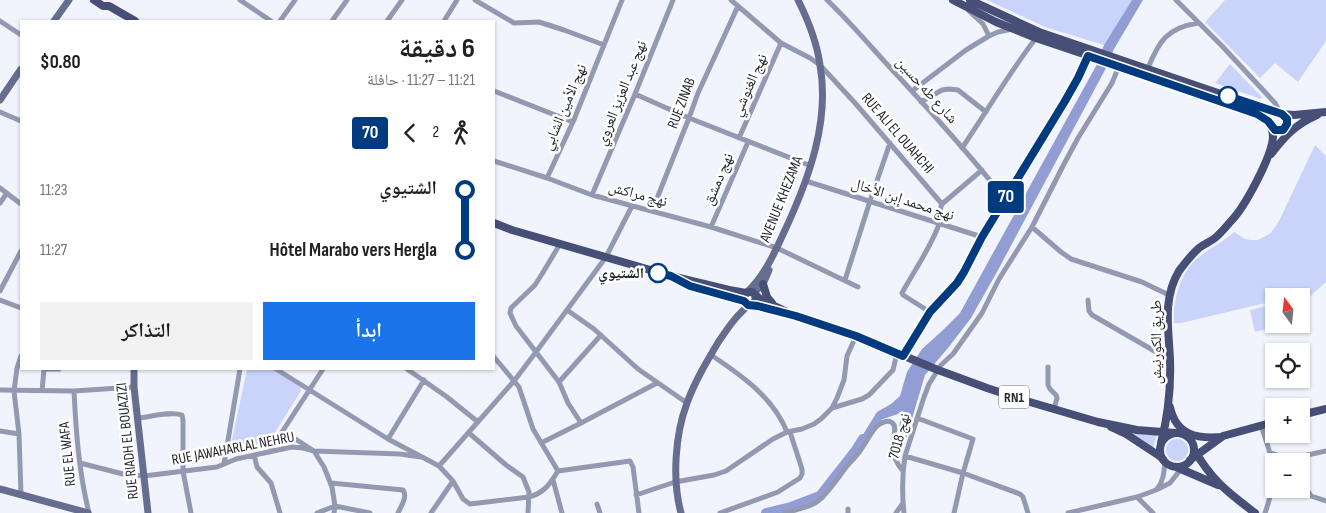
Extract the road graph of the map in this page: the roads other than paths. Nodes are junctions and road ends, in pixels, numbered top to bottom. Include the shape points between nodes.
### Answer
1 (69, 0) edge
2 (74, 0) edge
3 (94, 0) edge
4 (240, 0) edge
5 (295, 0) edge
6 (347, 0) edge
7 (402, 0) edge
8 (457, 0) edge
9 (474, 0) edge
10 (673, 0) edge
11 (731, 0) edge
12 (798, 0) edge
13 (827, 0) edge
14 (953, 0) edge
15 (1176, 0) edge
16 (620, 1) edge
17 (107, 3) edge
18 (966, 3) edge
19 (738, 6) junction
20 (64, 8) junction
21 (55, 20) edge
22 (133, 20) edge
23 (270, 20) edge
24 (281, 20) edge
25 (333, 20) edge
26 (388, 20) edge
27 (445, 20) edge
28 (0, 21) edge
29 (1198, 23) junction
30 (1012, 29) junction
31 (20, 33) edge
32 (989, 36) junction
33 (1036, 38) junction
34 (782, 43) junction
35 (604, 45) junction
36 (1098, 55) junction
37 (1088, 56) junction
38 (1115, 62) junction
39 (820, 65) junction
40 (1148, 68) junction
41 (20, 70) edge
42 (495, 90) edge
43 (912, 91) junction
44 (635, 94) junction
45 (0, 100) edge
46 (921, 102) junction
47 (0, 112) edge
48 (986, 112) junction
49 (1326, 112) edge
50 (1282, 114) junction
51 (689, 118) junction
52 (20, 121) edge
53 (573, 122) junction
54 (1271, 126) junction
55 (740, 138) junction
56 (748, 142) junction
57 (890, 143) junction
58 (962, 148) junction
59 (1267, 159) junction
60 (495, 162) edge
61 (811, 166) junction
62 (982, 170) junction
63 (547, 178) junction
64 (806, 181) junction
65 (0, 188) edge
66 (7, 193) junction
67 (592, 195) junction
68 (1005, 199) junction
69 (870, 201) junction
70 (0, 203) edge
71 (20, 203) edge
72 (942, 204) junction
73 (632, 206) junction
74 (652, 211) junction
75 (495, 223) edge
76 (940, 224) junction
77 (711, 227) junction
78 (1032, 227) junction
79 (982, 237) junction
80 (560, 244) junction
81 (777, 248) junction
82 (20, 253) edge
83 (606, 257) junction
84 (770, 262) junction
85 (671, 276) junction
86 (845, 280) junction
87 (763, 284) junction
88 (858, 287) dead end
89 (0, 291) edge
90 (752, 294) junction
91 (1169, 295) junction
92 (0, 300) edge
93 (1088, 300) dead end
94 (746, 303) junction
95 (778, 307) junction
96 (20, 308) edge
97 (567, 310) junction
98 (930, 312) junction
99 (796, 316) junction
100 (601, 335) junction
101 (856, 336) junction
102 (536, 352) junction
103 (711, 355) junction
104 (903, 356) junction
105 (495, 358) edge
106 (20, 359) edge
107 (1170, 360) junction
108 (1048, 366) dead end
109 (935, 369) junction
110 (44, 370) edge
111 (134, 370) edge
112 (240, 370) edge
113 (278, 370) edge
114 (322, 370) edge
115 (409, 370) edge
116 (424, 380) junction
117 (514, 381) junction
118 (560, 382) junction
119 (657, 383) junction
120 (134, 387) junction
121 (310, 389) junction
122 (0, 390) edge
123 (14, 390) junction
124 (42, 391) junction
125 (74, 391) junction
126 (1170, 400) junction
127 (687, 403) junction
128 (832, 408) junction
129 (1054, 409) junction
130 (1326, 409) edge
131 (1310, 413) edge
132 (138, 418) junction
133 (917, 418) junction
134 (478, 422) junction
135 (1098, 422) junction
136 (581, 423) junction
137 (1265, 425) edge
138 (1261, 426) junction
139 (0, 431) edge
140 (283, 431) junction
141 (469, 432) junction
142 (789, 432) junction
143 (1164, 432) junction
144 (1175, 433) junction
145 (19, 434) junction
146 (1223, 436) junction
147 (388, 440) junction
148 (540, 443) junction
149 (1161, 443) junction
150 (314, 451) junction
151 (1195, 451) junction
152 (1326, 451) edge
153 (269, 452) junction
154 (1271, 453) edge
155 (254, 455) junction
156 (1310, 455) edge
157 (905, 456) junction
158 (421, 457) junction
159 (1164, 461) junction
160 (80, 463) junction
161 (224, 464) junction
162 (1182, 465) junction
163 (439, 466) junction
164 (183, 471) junction
165 (558, 471) junction
166 (903, 471) junction
167 (963, 473) junction
168 (144, 476) junction
169 (453, 480) junction
170 (553, 480) junction
171 (675, 482) junction
172 (331, 483) junction
173 (1221, 487) junction
174 (0, 489) edge
175 (1156, 490) junction
176 (1310, 494) edge
177 (21, 495) junction
178 (636, 495) junction
179 (529, 497) junction
180 (1137, 497) junction
181 (1269, 498) edge
182 (1326, 501) edge
183 (903, 503) junction
184 (597, 504) dead end
185 (335, 506) junction
186 (1098, 506) junction
187 (148, 512) edge
188 (89, 513) edge
189 (191, 513) edge
190 (280, 513) edge
191 (317, 513) edge
192 (334, 513) edge
193 (370, 513) edge
194 (398, 513) edge
195 (431, 513) edge
196 (528, 513) edge
197 (562, 513) edge
198 (600, 513) edge
199 (639, 513) edge
200 (681, 513) edge
201 (720, 513) edge
202 (786, 513) edge
203 (896, 513) edge
204 (904, 513) edge
205 (954, 513) edge
206 (1028, 513) edge
207 (1068, 513) edge
208 (1100, 513) edge
209 (1153, 513) edge
210 (1255, 513) edge
211 (1264, 513) edge

1 - 20 main road
2 - 20 main road
3 - 17 main road via 103,6
4 - 23 street
5 - 24 street
6 - 25 street
7 - 26 street
8 - 27 street
9 - 35 street via 514,23 539,22
10 - 44 street, نهج عبد العزيز العروي
11 - 19 street, RUE ALI EL OUAHCHI
12 - 39 main road, AVENUE KHEZAMA
13 - 43 street, شارع طه حسين
14 - 18 main road
15 - 29 street
16 - 35 street, نهج الأمين الشابي
17 - 22 main road
18 - 30 main road
18 - 32 street
18 - 36 main road
19 - 34 street, RUE ALI EL OUAHCHI
19 - 51 street, RUE ZINAB via 701,84
20 - 21 main road
28 - 31 street
29 - 40 street via 1183,26 1165,37
29 - 50 street
30 - 32 street
30 - 33 main road
32 - 43 street
33 - 37 main road
33 - 48 street
34 - 39 street, RUE ALI EL OUAHCHI
34 - 55 street, نهج الغنوشي
35 - 53 street, نهج الأمين الشابي
36 - 37 main road
36 - 38 main road
37 - 68 street via 1065,101
38 - 40 main road
38 - 54 main road via 1257,114
38 - 78 street, نهج 7018 via 1112,83 1078,138
39 - 57 street, RUE ALI EL OUAHCHI
39 - 61 main road, AVENUE KHEZAMA via 823,87 820,122
40 - 50 main road
41 - 45 main road
42 - 53 street
43 - 46 street, شارع طه حسين
44 - 51 street
44 - 67 street, نهج عبد العزيز العروي
46 - 48 street via 949,88 958,90
46 - 58 street, شارع طه حسين
47 - 52 street
48 - 58 street
49 - 50 main road
49 - 59 main road via 1304,121 1291,131
50 - 54 main road via 1287,121 1285,128 1277,130
51 - 55 street
51 - 74 street, RUE ZINAB
53 - 63 street, نهج الأمين الشابي
54 - 59 main road, طريق الكورنيش via 1273,135
55 - 56 street
56 - 61 street
56 - 77 street, نهج دمشق
57 - 69 street
57 - 72 street, RUE ALI EL OUAHCHI
58 - 62 street, شارع طه حسين
59 - 91 main road, طريق الكورنيش via 1243,207 1215,238 1191,256 1174,281
60 - 63 street, نهج مراكش
61 - 64 main road, AVENUE KHEZAMA
62 - 68 street, شارع طه حسين
62 - 72 street
63 - 67 street, نهج مراكش
64 - 69 street, نهج محمد إبن الأخال
64 - 81 main road, AVENUE KHEZAMA
65 - 66 street
66 - 70 street
66 - 71 street
67 - 73 street, نهج مراكش
68 - 79 street
69 - 76 street, نهج محمد إبن الأخال
69 - 86 street
72 - 76 street
73 - 74 street, نهج مراكش
73 - 83 street
74 - 77 street, نهج مراكش
75 - 80 main road, RN1
76 - 79 street, نهج محمد إبن الأخال
76 - 98 street via 902,293
77 - 81 street, نهج مراكش
78 - 91 street via 1071,259 1142,282
78 - 109 street, نهج 7018 via 973,327 953,354
79 - 98 street via 957,283
80 - 83 main road, RN1
80 - 102 street via 538,280 510,310 518,329
81 - 84 main road, AVENUE KHEZAMA
81 - 86 street, نهج مراكش
82 - 89 street
83 - 85 main road, RN1
83 - 97 street
84 - 87 main road, AVENUE KHEZAMA
84 - 90 main road, AVENUE KHEZAMA
85 - 90 main road, RN1
85 - 94 main road, RN1 via 690,286
86 - 88 street, نهج مراكش
87 - 90 main road, AVENUE KHEZAMA
87 - 95 main road via 767,297
90 - 94 main road via 743,297
90 - 94 main road via 756,301
90 - 95 main road, RN1
91 - 107 main road, طريق الكورنيش
92 - 96 street
93 - 107 street via 1092,315
94 - 99 main road, RN1
94 - 103 main road
95 - 99 main road, RN1
97 - 100 street
97 - 102 street
98 - 104 street
99 - 101 main road, RN1
100 - 118 street
100 - 119 street
101 - 104 main road, RN1
101 - 128 street via 847,356 844,380
102 - 117 street
102 - 118 street
103 - 127 main road
103 - 142 street via 758,391 778,413
104 - 109 main road, RN1
104 - 128 street via 869,395
105 - 117 street
106 - 123 street
107 - 126 main road, طريق الكورنيش
108 - 129 street via 1048,385 1057,398
109 - 129 main road, RN1
109 - 133 street, نهج 7018
110 - 124 street
111 - 120 main road, RUE RIADH EL BOUAZIZI
112 - 161 street
113 - 121 street
114 - 121 street
115 - 116 street
116 - 134 street
116 - 147 street
117 - 134 street
117 - 148 street
118 - 136 street via 568,404
119 - 127 street
119 - 136 street
120 - 125 street
120 - 132 main road, RUE RIADH EL BOUAZIZI
121 - 140 street
121 - 147 street
122 - 123 street
123 - 124 street
123 - 145 street
124 - 125 street
125 - 160 street, RUE EL WAFA
126 - 143 main road, طريق الكورنيش
126 - 146 main road via 1173,418 1184,430 1201,438
127 - 171 main road via 678,442
128 - 142 street via 814,424
129 - 135 main road, RN1
130 - 131 main road
132 - 164 street via 182,415
132 - 168 main road, RUE RIADH EL BOUAZIZI
133 - 157 street, نهج 7018
133 - 167 street via 973,439
134 - 141 street
135 - 143 main road, RN1
135 - 159 main road, RN1 via 1126,434
136 - 148 street
137 - 138 main road
138 - 146 main road
138 - 154 street
139 - 145 street
140 - 150 street
140 - 153 street
141 - 163 street
141 - 179 street via 523,477
142 - 171 street via 765,443 726,471
142 - 201 street via 802,469 800,478 774,494
143 - 144 main road, RN1
143 - 149 main road, طريق الكورنيش
144 - 149 main road
144 - 151 main road, RN1 via 1187,437
145 - 177 street
146 - 151 main road
147 - 158 street
148 - 165 street
149 - 159 main road
150 - 153 street, RUE JAWAHARLAL NEHRU via 292,447
150 - 158 street, RUE JAWAHARLAL NEHRU
150 - 172 street
151 - 162 main road
151 - 173 main road, RN1
152 - 156 street
153 - 155 street, RUE JAWAHARLAL NEHRU
155 - 161 street, RUE JAWAHARLAL NEHRU
155 - 190 street via 257,467 271,483
157 - 166 street, نهج 7018
157 - 167 street
158 - 163 street
159 - 162 main road, RN1
159 - 175 street via 1163,477
160 - 168 street, RUE JAWAHARLAL NEHRU
160 - 188 street, RUE EL WAFA
161 - 164 street, RUE JAWAHARLAL NEHRU
162 - 173 main road, RN1
162 - 175 street via 1170,483
163 - 169 street
164 - 168 street, RUE JAWAHARLAL NEHRU
164 - 189 street
165 - 170 street
165 - 178 street via 630,461
166 - 183 street, نهج 7018
166 - 202 street via 893,454 894,425 882,422 833,486 815,503
167 - 205 street
167 - 206 street via 1020,494
168 - 187 main road, RUE RIADH EL BOUAZIZI
169 - 179 street via 470,504
169 - 195 street
170 - 179 street via 538,494
170 - 197 street
171 - 178 street
171 - 200 main road
172 - 185 street
172 - 194 street via 403,490 406,496
173 - 210 main road, RN1
174 - 177 main road
175 - 180 street
176 - 182 street
177 - 188 main road
178 - 199 street
179 - 196 street
180 - 186 street
180 - 209 street
181 - 211 street
183 - 203 street
183 - 204 street, نهج 7018
184 - 198 street
185 - 191 street
185 - 192 street
185 - 193 street
186 - 207 street
186 - 208 street

